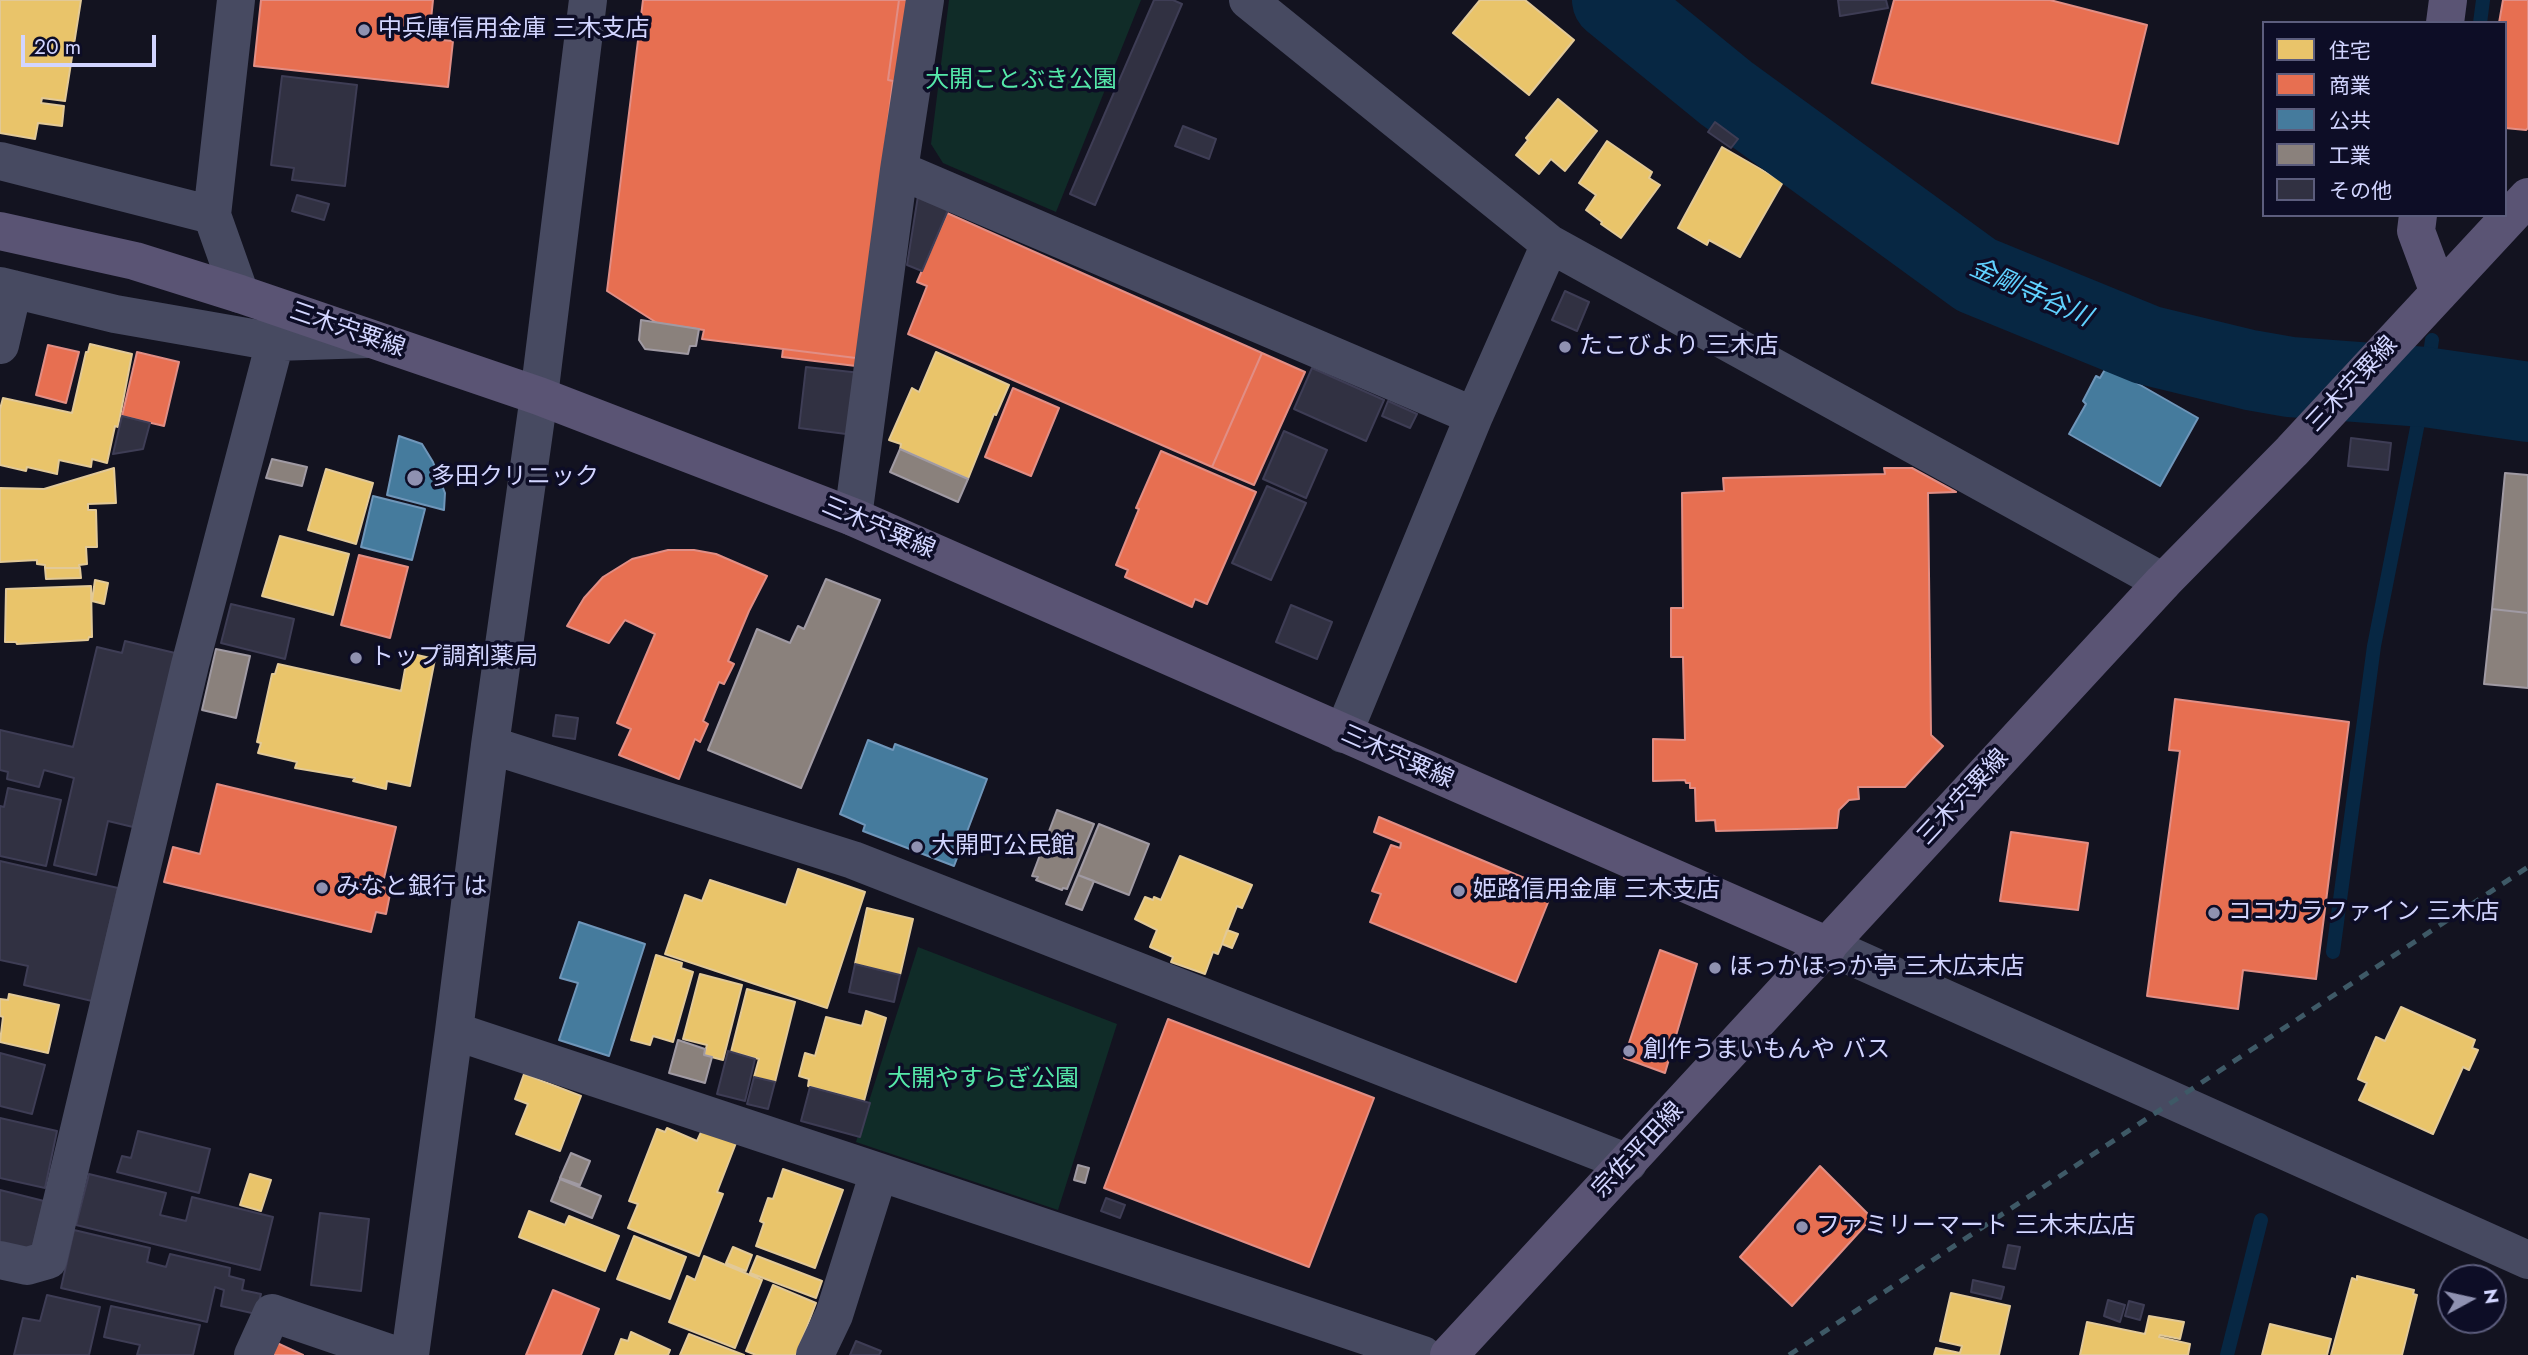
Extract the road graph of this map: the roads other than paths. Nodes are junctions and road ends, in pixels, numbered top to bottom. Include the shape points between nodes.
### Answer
1 (236, 0) edge
2 (588, 0) edge
3 (925, 0) edge
4 (1248, 0) edge
5 (2448, 0) edge
6 (2445, 21) edge
7 (0, 161) edge
8 (899, 170) junction
9 (2528, 197) edge
10 (212, 215) junction
11 (2418, 217) edge
12 (0, 231) edge
13 (1550, 244) junction
14 (7, 287) edge
15 (240, 294) junction
16 (2430, 302) junction
17 (372, 339) junction
18 (275, 342) junction
19 (0, 345) edge
20 (539, 396) junction
21 (1474, 416) junction
22 (853, 517) junction
23 (2163, 582) junction
24 (1343, 734) junction
25 (489, 744) junction
26 (1828, 946) junction
27 (454, 1031) junction
28 (1628, 1163) junction
29 (879, 1171) junction
30 (0, 1260) edge
31 (2528, 1260) edge
32 (253, 1355) edge
33 (395, 1355) edge
34 (410, 1355) edge
35 (815, 1355) edge
36 (1423, 1355) edge
37 (1449, 1355) edge

1 - 10 street
2 - 20 street
3 - 8 street
4 - 13 street
5 - 6 main road
7 - 10 street
8 - 21 street
8 - 22 street
9 - 16 main road, 三木宍粟線
10 - 15 street
11 - 16 main road via 2416,231
12 - 15 main road, 三木宍粟線 via 135,261
13 - 21 street
13 - 23 street
14 - 18 street via 115,314
14 - 19 street
15 - 17 main road, 三木宍粟線
16 - 23 main road, 三木宍粟線
17 - 18 street
17 - 20 main road, 三木宍粟線
18 - 30 street via 190,665 48,1260 27,1266
20 - 22 main road, 三木宍粟線
20 - 25 street
21 - 24 street
22 - 24 main road, 三木宍粟線
23 - 26 main road, 三木宍粟線
24 - 26 main road, 三木宍粟線
25 - 27 street
25 - 28 street via 853,860
26 - 28 main road, 宗佐平田線
26 - 31 street
27 - 29 street
27 - 34 street
28 - 37 main road, 宗佐平田線
29 - 35 street via 834,1315
29 - 36 street
32 - 33 street via 272,1313

